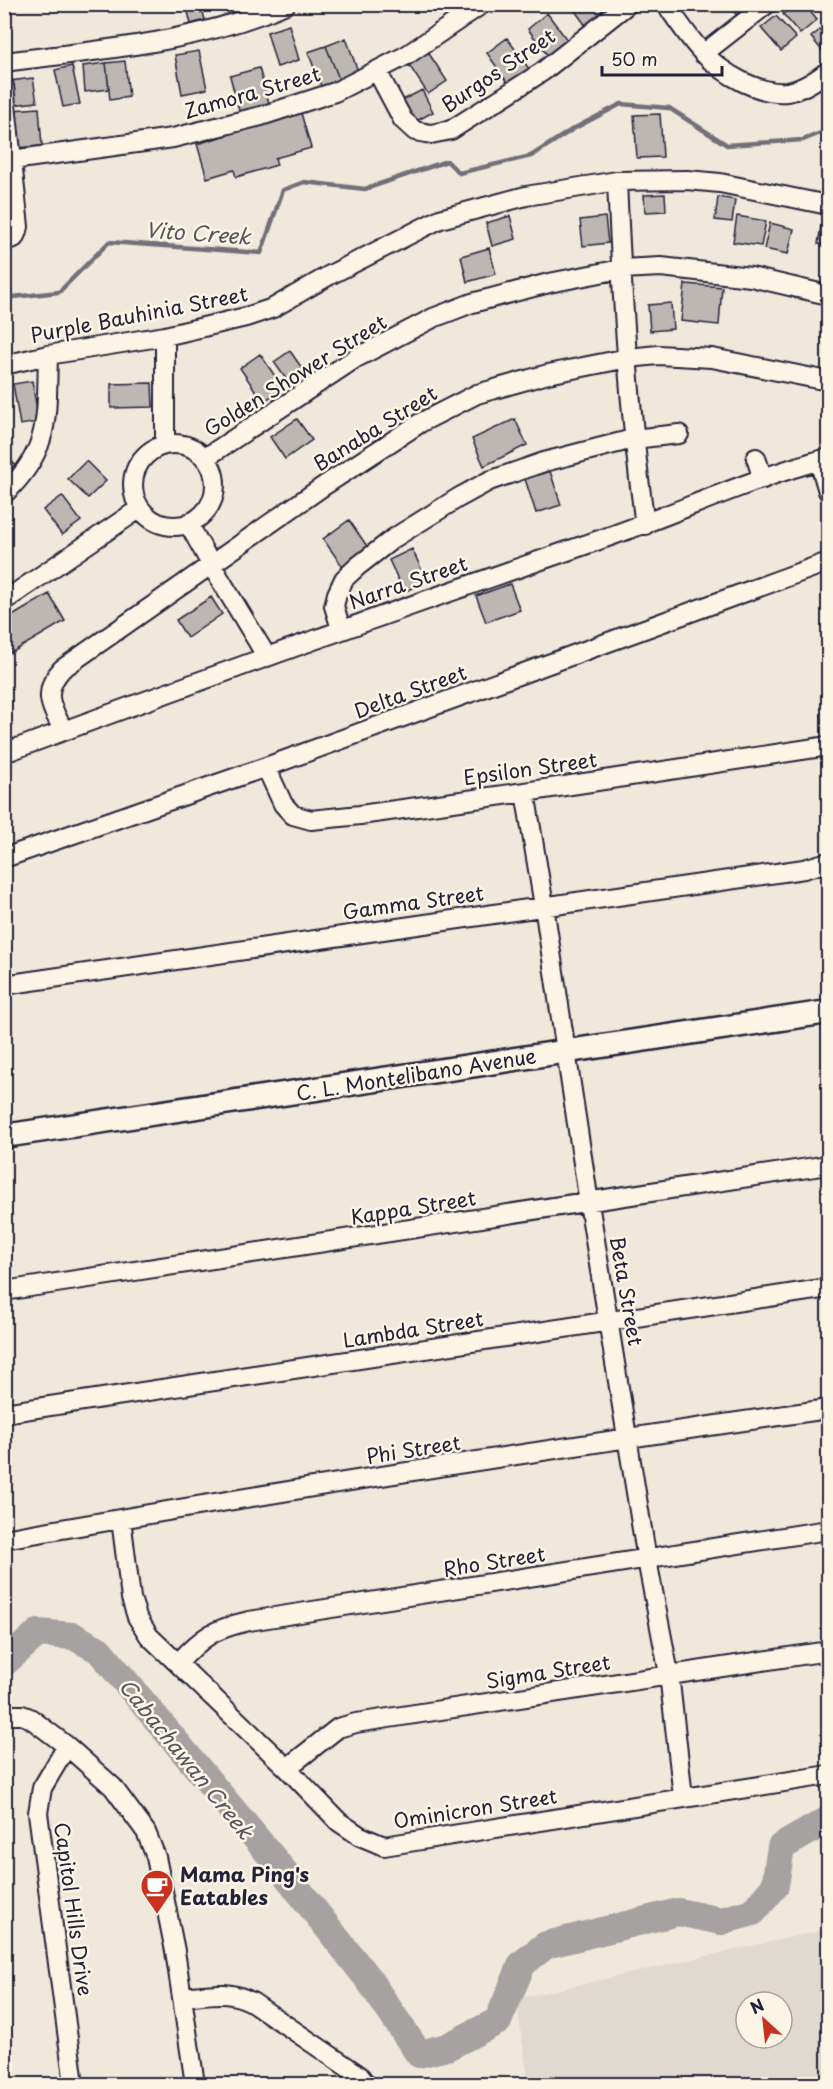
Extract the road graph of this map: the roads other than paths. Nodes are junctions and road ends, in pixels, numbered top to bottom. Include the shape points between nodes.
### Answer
1 (286, 4) edge
2 (482, 4) edge
3 (628, 4) edge
4 (666, 4) edge
5 (767, 4) edge
6 (703, 54) junction
7 (4, 62) edge
8 (377, 71) junction
9 (828, 71) edge
10 (4, 86) edge
11 (12, 160) junction
12 (617, 181) junction
13 (828, 205) edge
14 (4, 242) edge
15 (621, 269) junction
16 (828, 295) edge
17 (165, 336) junction
18 (48, 355) junction
19 (628, 358) junction
20 (4, 364) edge
21 (828, 381) edge
22 (680, 434) dead end
23 (633, 439) junction
24 (165, 445) junction
25 (205, 458) junction
26 (756, 458) dead end
27 (824, 459) edge
28 (763, 479) junction
29 (828, 491) edge
30 (4, 494) edge
31 (139, 509) junction
32 (188, 523) junction
33 (645, 525) junction
34 (828, 562) edge
35 (212, 566) junction
36 (4, 601) edge
37 (341, 629) junction
38 (267, 657) junction
39 (64, 731) junction
40 (828, 746) edge
41 (4, 753) edge
42 (266, 767) junction
43 (525, 792) junction
44 (4, 858) edge
45 (828, 862) edge
46 (544, 906) junction
47 (4, 985) edge
48 (828, 1012) edge
49 (565, 1052) junction
50 (4, 1136) edge
51 (828, 1165) edge
52 (589, 1203) junction
53 (828, 1288) edge
54 (4, 1291) edge
55 (610, 1322) junction
56 (828, 1409) edge
57 (4, 1413) edge
58 (628, 1437) junction
59 (121, 1518) junction
60 (828, 1530) edge
61 (4, 1539) edge
62 (647, 1560) junction
63 (828, 1651) edge
64 (179, 1662) junction
65 (669, 1674) junction
66 (4, 1715) edge
67 (67, 1746) junction
68 (287, 1768) junction
69 (828, 1775) edge
70 (683, 1797) junction
71 (182, 1997) junction
72 (358, 2081) edge
73 (74, 2085) edge
74 (195, 2085) edge

1 - 7 street via 207,32
2 - 8 street, Zamora Street
3 - 8 street, Burgos Street via 542,72 451,130 431,134 415,131 403,120
4 - 6 street
5 - 6 street
6 - 9 street via 737,79 774,93 811,84
8 - 11 street, Zamora Street via 334,92 213,129 152,142
10 - 11 street
11 - 14 street via 19,227 14,238
12 - 13 street, Purple Bauhinia Street via 720,183
12 - 15 street
12 - 17 street, Purple Bauhinia Street via 526,196 440,219 273,308
15 - 16 street, Golden Shower Street via 661,267 751,277
15 - 19 street
15 - 25 street, Golden Shower Street via 549,282 433,318 357,358
17 - 18 street, Purple Bauhinia Street
17 - 24 street
18 - 20 street, Purple Bauhinia Street
18 - 30 street via 45,430 39,449
19 - 21 street, Banaba Street via 712,358
19 - 23 street
19 - 35 street, Banaba Street via 477,394 420,423
22 - 23 street
23 - 33 street
23 - 37 street via 489,481 394,538 345,579 334,606
24 - 25 street via 191,448
24 - 31 street via 150,452 134,475 132,489
25 - 32 street via 212,471 214,494 208,508
26 - 28 street
27 - 28 street, Narra Street
27 - 29 street
28 - 33 street, Narra Street
31 - 32 street via 164,525
31 - 36 street
32 - 35 street
33 - 37 street, Narra Street
34 - 42 street, Delta Street
35 - 38 street
35 - 39 street, Banaba Street via 55,676 48,696
37 - 38 street, Narra Street
38 - 39 street, Narra Street
39 - 41 street, Narra Street
40 - 43 street, Epsilon Street
42 - 43 street, Epsilon Street via 283,804 293,815 311,820
42 - 44 street, Delta Street
43 - 46 street, Beta Street
45 - 46 street, Gamma Street via 804,869
46 - 47 street, Gamma Street
46 - 49 street, Beta Street
48 - 49 street, C. L. Montelibano Avenue
49 - 50 street, C. L. Montelibano Avenue
49 - 52 street, Beta Street
51 - 52 street, Kappa Street
52 - 54 street, Kappa Street
52 - 55 street, Beta Street
53 - 55 street, Lambda Street
55 - 57 street, Lambda Street
55 - 58 street, Beta Street
56 - 58 street, Phi Street
58 - 59 street, Phi Street
58 - 62 street, Beta Street
59 - 61 street, Phi Street
59 - 64 street, Ominicron Street via 137,1617 149,1636
60 - 62 street, Rho Street
62 - 64 street, Rho Street via 249,1621 208,1634
62 - 65 street, Beta Street
63 - 65 street, Sigma Street
64 - 68 street, Ominicron Street
65 - 68 street, Sigma Street via 356,1723 338,1728
65 - 70 street, Beta Street
66 - 67 street via 30,1718
67 - 71 street via 113,1787 146,1832 156,1857
67 - 73 street, Capitol Hills Drive via 42,1788 38,1813
68 - 70 street, Ominicron Street via 339,1822 384,1846
69 - 70 street, Ominicron Street
71 - 72 street via 238,1995
71 - 74 street

